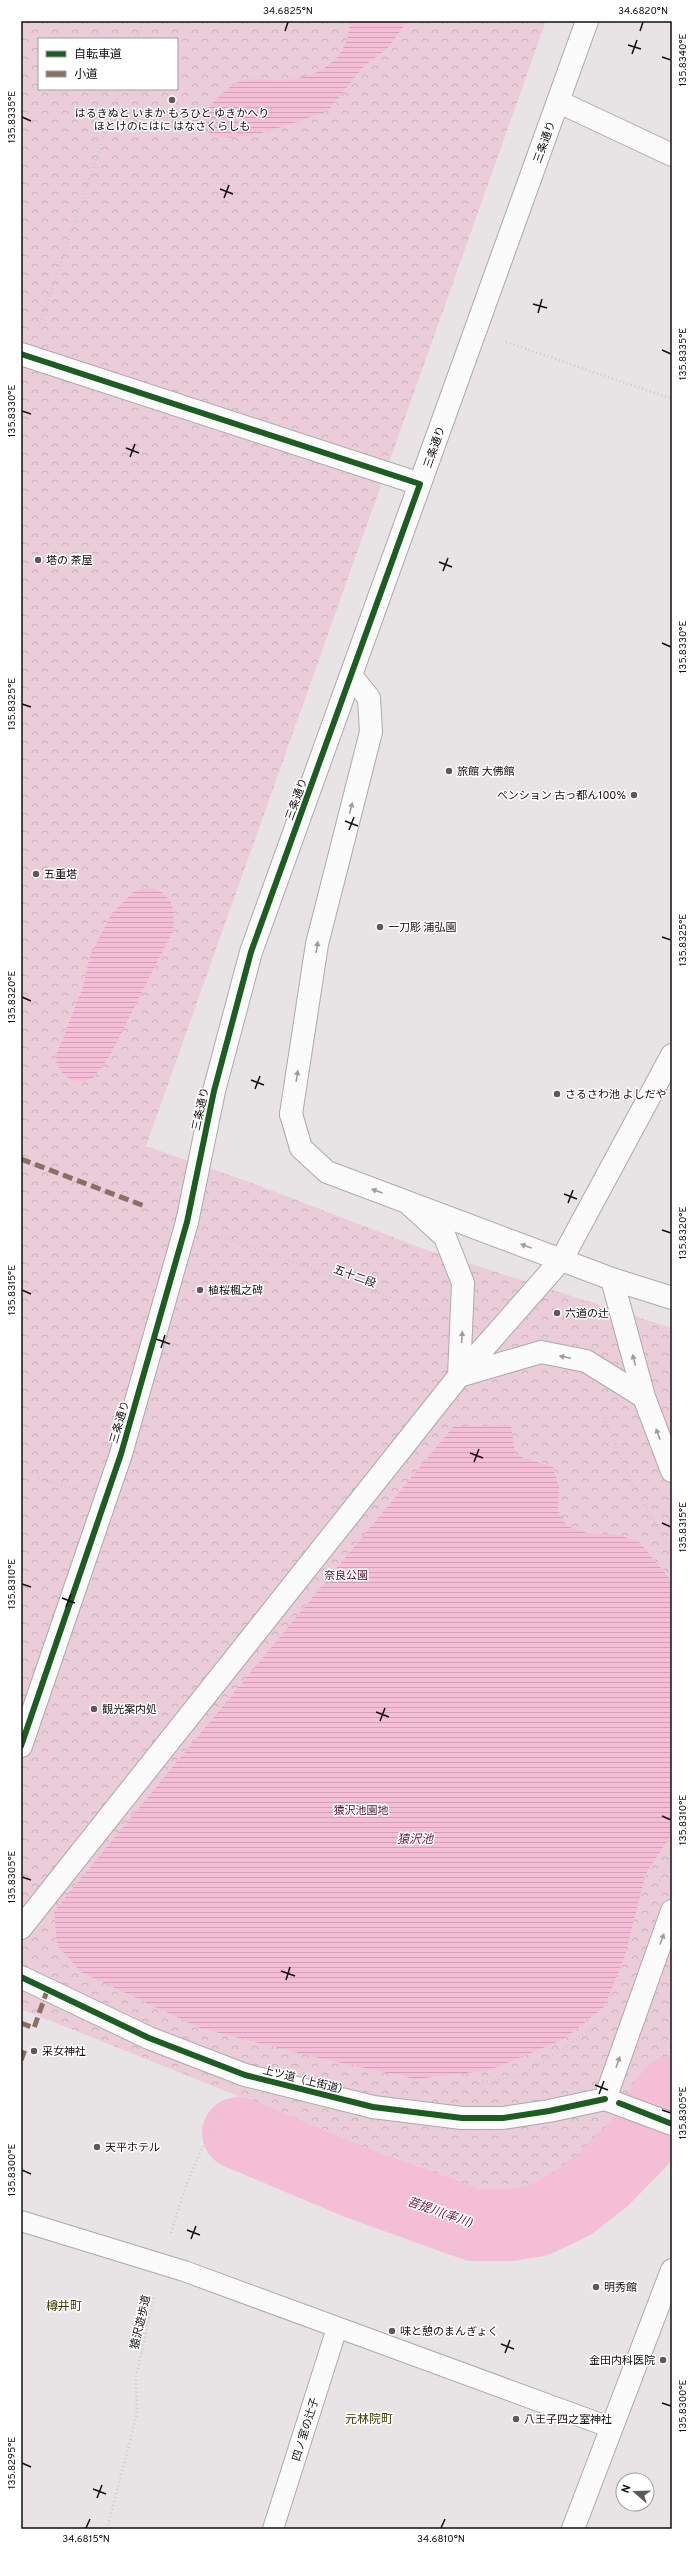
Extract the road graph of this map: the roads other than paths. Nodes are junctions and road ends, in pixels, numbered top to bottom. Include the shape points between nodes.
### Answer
1 (587, 21) edge
2 (559, 102) junction
3 (672, 155) edge
4 (25, 355) edge
5 (420, 484) junction
6 (352, 677) junction
7 (672, 1055) edge
8 (407, 1202) junction
9 (562, 1259) junction
10 (612, 1279) junction
11 (672, 1298) edge
12 (460, 1376) junction
13 (644, 1397) junction
14 (672, 1471) edge
15 (21, 1746) edge
16 (672, 1911) edge
17 (21, 1928) edge
18 (21, 1977) edge
19 (612, 2101) junction
20 (672, 2124) edge
21 (21, 2221) edge
22 (672, 2270) edge
23 (666, 2304) edge
24 (336, 2328) junction
25 (612, 2428) junction
26 (273, 2529) edge
27 (573, 2529) edge

1 - 2 street, 三条通り
2 - 3 street
2 - 5 street, 三条通り
4 - 5 street
5 - 6 street, 三条通り
8 -> 6 street via 327,1172 301,1148 291,1114 317,944 371,732 369,698
6 - 15 street, 三条通り via 251,952 214,1091 186,1222 121,1454
7 - 9 street
9 -> 8 street
12 -> 8 street via 464,1283 445,1237
9 - 10 street
9 - 12 street
10 - 11 street
13 -> 10 street
13 -> 12 street via 586,1361 541,1352
12 - 17 street
14 -> 13 street
19 -> 16 street
18 - 19 street, 上ツ道（上街道） via 150,2038 245,2076 373,2107 462,2118 503,2118
19 - 20 street
21 - 24 lane via 184,2271
22 - 23 street
23 - 25 street
24 - 25 lane
24 - 26 lane, 四ノ室の辻子
25 - 27 street

